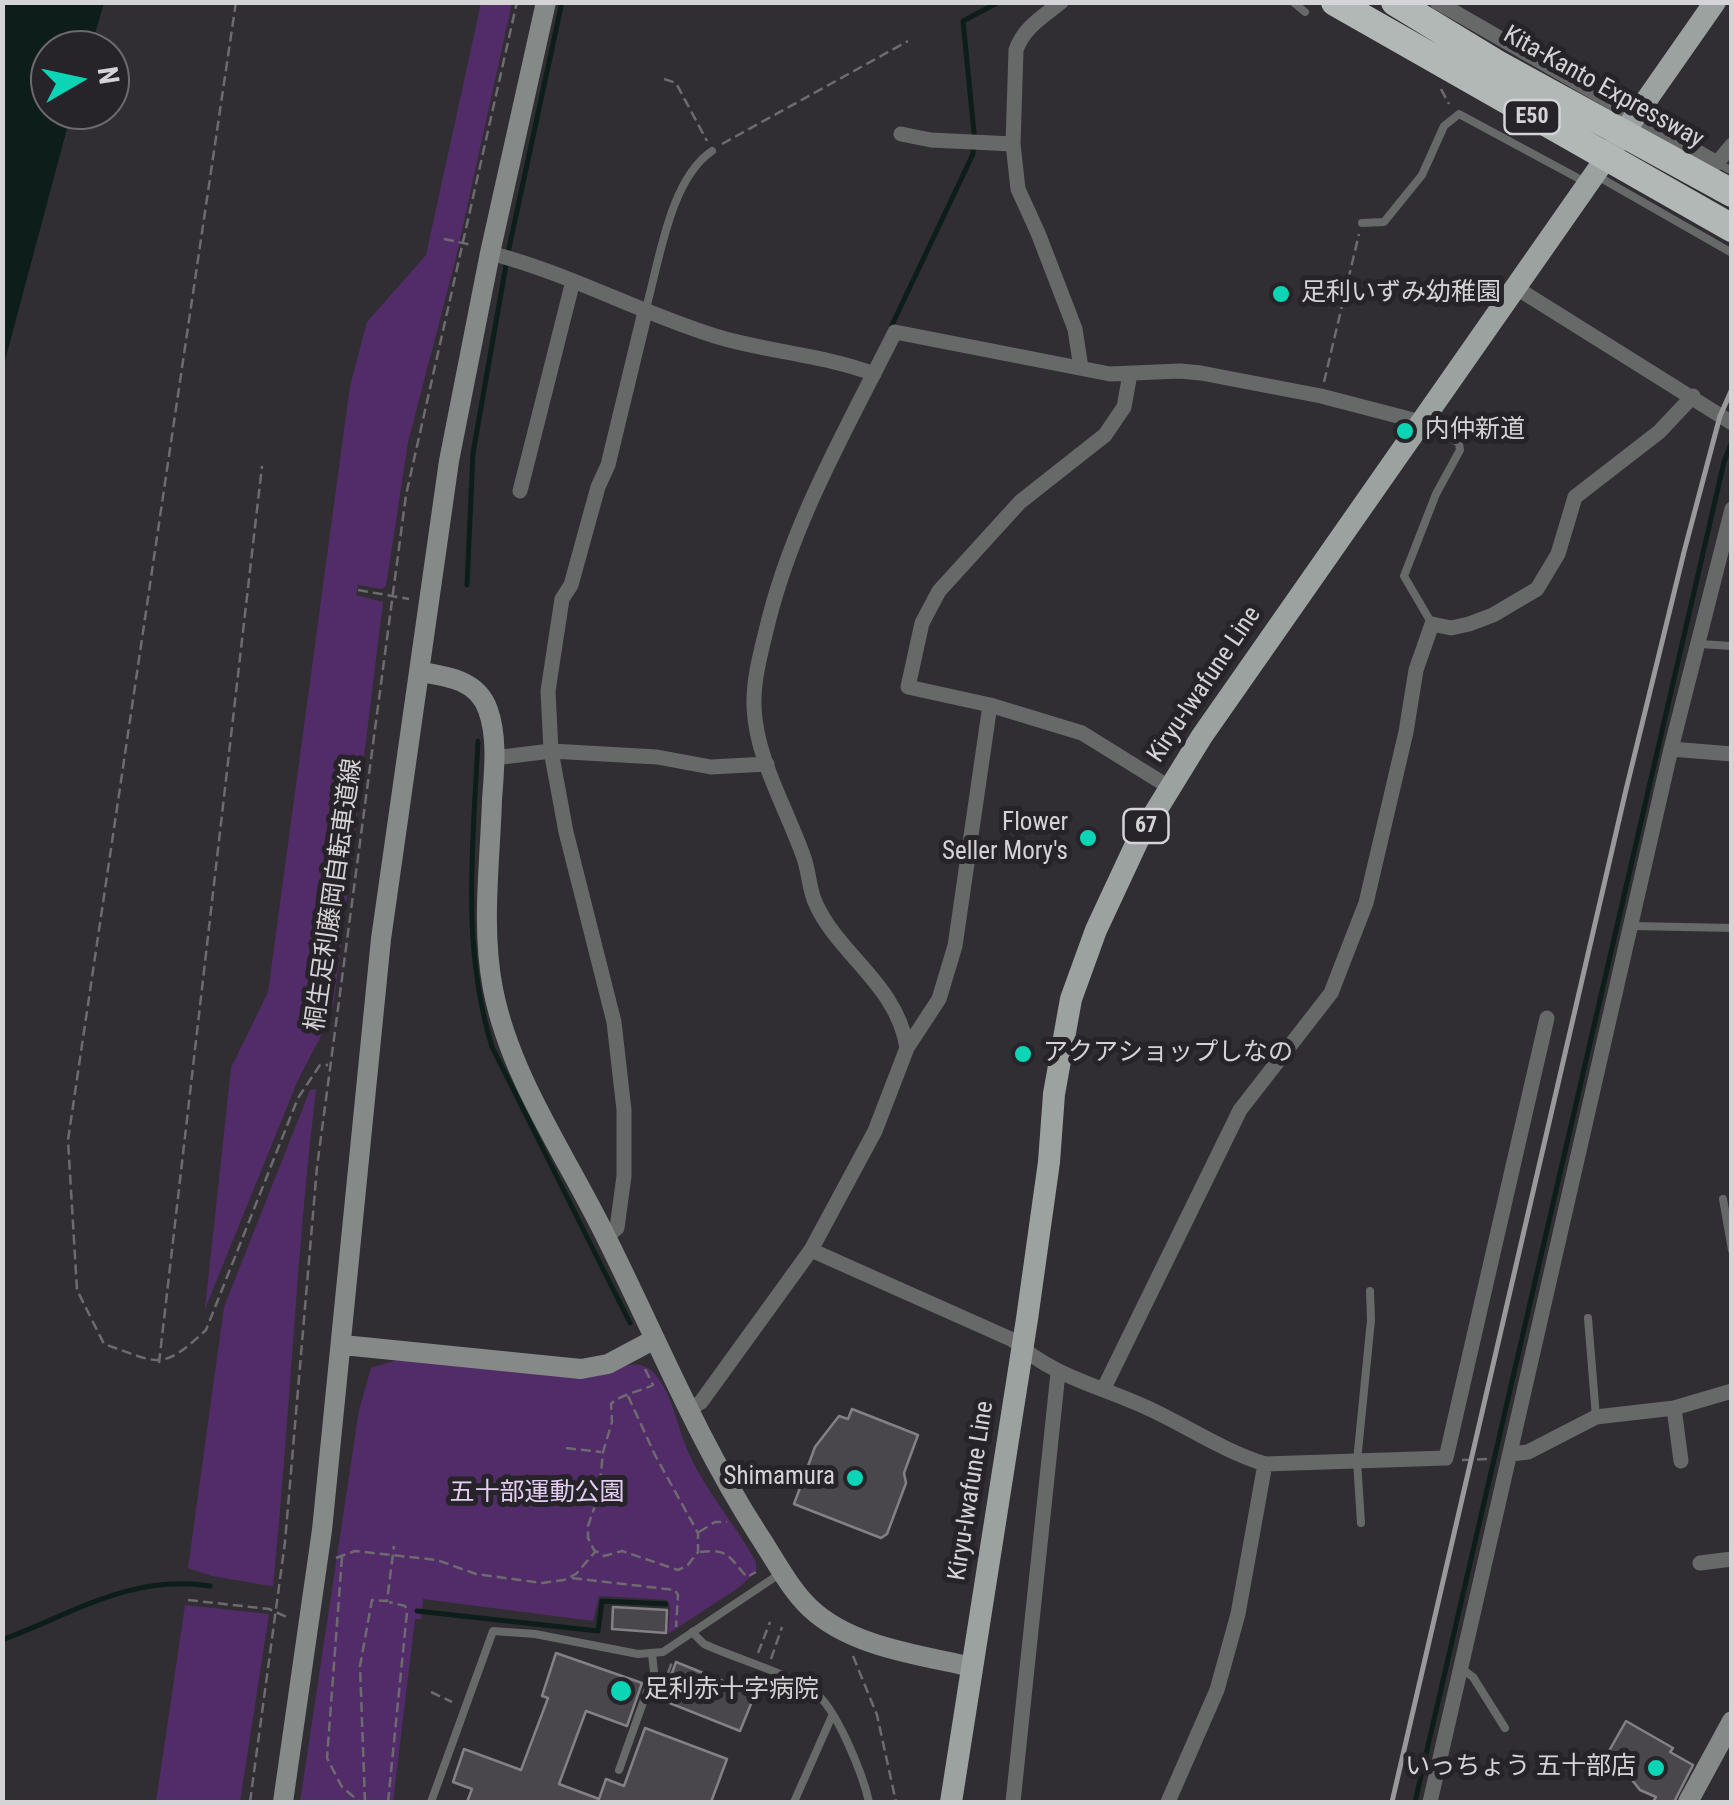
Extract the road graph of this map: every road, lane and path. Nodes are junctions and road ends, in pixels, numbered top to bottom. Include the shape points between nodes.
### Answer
1 (236, 2) edge
2 (517, 2) edge
3 (546, 2) edge
4 (1061, 2) edge
5 (1293, 2) edge
6 (1335, 2) edge
7 (1395, 2) edge
8 (1438, 2) edge
9 (1706, 6) edge
10 (1306, 12) dead end
11 (908, 40) dead end
12 (664, 79) dead end
13 (1635, 118) junction
14 (902, 134) dead end
15 (1013, 144) junction
16 (1732, 146) edge
17 (712, 151) junction
18 (1724, 167) edge
19 (1592, 179) junction
20 (1732, 193) edge
21 (1362, 223) joint
22 (1732, 228) edge
23 (444, 238) dead end
24 (466, 244) junction
25 (1732, 252) edge
26 (490, 253) junction
27 (573, 281) junction
28 (1518, 289) junction
29 (645, 312) junction
30 (1081, 368) junction
31 (874, 374) junction
32 (1130, 374) junction
33 (1321, 396) junction
34 (1693, 396) junction
35 (1421, 422) junction
36 (1732, 423) edge
37 (262, 466) dead end
38 (520, 491) dead end
39 (1732, 510) edge
40 (358, 590) dead end
41 (391, 596) junction
42 (416, 600) dead end
43 (1432, 624) junction
44 (1700, 644) junction
45 (1732, 646) edge
46 (420, 672) junction
47 (990, 705) junction
48 (1671, 749) junction
49 (551, 752) junction
50 (1732, 754) edge
51 (494, 758) junction
52 (767, 764) junction
53 (1169, 787) junction
54 (1632, 926) junction
55 (1732, 928) edge
56 (1547, 1018) dead end
57 (907, 1048) junction
58 (329, 1066) junction
59 (1723, 1199) dead end
60 (606, 1237) junction
61 (811, 1250) junction
62 (1732, 1250) edge
63 (1370, 1291) dead end
64 (1588, 1318) dead end
65 (654, 1339) junction
66 (343, 1345) junction
67 (1022, 1349) junction
68 (158, 1362) junction
69 (644, 1366) dead end
70 (1058, 1373) junction
71 (1104, 1388) junction
72 (1732, 1392) edge
73 (628, 1396) junction
74 (1674, 1408) junction
75 (687, 1410) junction
76 (1596, 1416) junction
77 (566, 1448) dead end
78 (603, 1452) junction
79 (1511, 1454) junction
80 (1446, 1458) junction
81 (1486, 1458) dead end
82 (1357, 1461) junction
83 (1681, 1461) dead end
84 (1265, 1464) junction
85 (1360, 1523) dead end
86 (735, 1525) dead end
87 (698, 1533) junction
88 (394, 1546) dead end
89 (596, 1551) junction
90 (698, 1552) junction
91 (393, 1556) junction
92 (342, 1557) junction
93 (334, 1558) dead end
94 (1732, 1558) edge
95 (1700, 1564) dead end
96 (514, 1568) dead end
97 (756, 1572) dead end
98 (783, 1572) junction
99 (570, 1577) junction
100 (512, 1578) junction
101 (188, 1600) dead end
102 (388, 1602) junction
103 (277, 1612) junction
104 (284, 1618) dead end
105 (770, 1622) dead end
106 (782, 1627) dead end
107 (675, 1630) dead end
108 (692, 1632) junction
109 (652, 1654) junction
110 (853, 1656) dead end
111 (755, 1665) junction
112 (972, 1667) junction
113 (1462, 1669) junction
114 (767, 1670) junction
115 (430, 1692) dead end
116 (466, 1708) junction
117 (832, 1716) junction
118 (1732, 1722) edge
119 (1505, 1728) dead end
120 (619, 1770) dead end
121 (1168, 1801) edge
122 (250, 1802) edge
123 (283, 1802) edge
124 (362, 1802) edge
125 (388, 1802) edge
126 (431, 1802) edge
127 (794, 1802) edge
128 (869, 1802) edge
129 (896, 1802) edge
130 (950, 1802) edge
131 (1013, 1802) edge
132 (1186, 1802) edge
133 (1430, 1802) edge
134 (1688, 1802) edge

1 - 68 path via 68,1140 77,1290 104,1344
2 - 24 path, 桐生足利藤岡自転車道線
3 - 26 street
4 - 15 street via 1028,28 1016,50
5 - 10 lane
6 - 22 highway, E50, bridge
7 - 20 highway, Kita-Kanto Expressway / E50, bridge
8 - 13 street
9 - 13 main road, Kiryu-Iwafune Line / 67
11 - 17 path
12 - 17 path via 676,84
13 - 18 street
13 - 19 main road, Kiryu-Iwafune Line / 67
14 - 15 street
15 - 30 street via 1018,189 1075,329
16 - 18 street
17 - 29 lane via 680,188
19 - 21 lane via 1459,114 1444,126 1422,175 1384,222
19 - 25 lane
19 - 28 main road, Kiryu-Iwafune Line / 67
21 - 33 path
23 - 24 path
24 - 41 path, 桐生足利藤岡自転車道線 via 414,452
26 - 27 street
26 - 46 street via 450,461
27 - 29 street
27 - 38 street
28 - 34 street
28 - 35 main road, Kiryu-Iwafune Line / 67
29 - 31 street via 718,337
29 - 49 street via 608,465 562,598 548,691
30 - 31 street via 895,332
30 - 32 street
31 - 52 street via 808,504 774,594 754,706
32 - 33 street via 1180,370
32 - 47 street via 1113,426 1020,502 939,591 922,622 908,687
33 - 35 street
34 - 36 street
34 - 43 street via 1659,432 1575,497 1558,554 1537,589 1469,624
35 - 43 lane via 1458,442 1460,450 1404,576
35 - 53 main road, Kiryu-Iwafune Line / 67
37 - 68 path
39 - 44 street
40 - 41 path
41 - 42 path
41 - 58 path, 桐生足利藤岡自転車道線
43 - 71 street via 1366,903 1330,994 1240,1110
44 - 45 lane
44 - 48 street
46 - 51 street via 447,676 478,692 489,712
46 - 66 street via 377,978
47 - 53 street via 1082,733
47 - 57 street via 955,946 939,999
48 - 50 street
48 - 54 street
49 - 51 street
49 - 52 street via 710,767
49 - 60 street via 614,1022 624,1110 624,1176 616,1228
51 - 60 street via 487,931 498,1014
52 - 57 street via 818,908 892,1005
53 - 67 main road, Kiryu-Iwafune Line / 67 via 1116,883 1071,999
54 - 55 lane
54 - 79 street
56 - 80 street
57 - 61 street via 874,1131
58 - 68 path via 320,1065 298,1098 206,1330 178,1357
58 - 103 path, 桐生足利藤岡自転車道線
59 - 62 lane
60 - 65 street
61 - 67 street
61 - 75 street via 700,1402
63 - 82 lane
64 - 76 lane
65 - 66 street via 608,1364 581,1369
65 - 75 street
66 - 123 street
67 - 70 street
67 - 112 main road, Kiryu-Iwafune Line / 67
69 - 73 path via 652,1385
70 - 71 street
70 - 131 street
71 - 84 street
72 - 74 street
73 - 78 path via 611,1404
73 - 87 path
74 - 76 street
74 - 83 street
75 - 98 street
76 - 79 street via 1528,1452
77 - 78 path
78 - 89 path via 588,1526
79 - 113 street
80 - 81 path
80 - 82 street
82 - 84 street
82 - 85 lane
84 - 121 street via 1217,1690
86 - 87 path via 723,1520
87 - 90 path
88 - 91 path
89 - 90 path via 622,1551 678,1570
89 - 99 path
90 - 97 path via 730,1556 747,1578
91 - 92 path via 355,1551
91 - 100 path
91 - 102 path
92 - 93 path
92 - 124 path via 327,1758 342,1788
94 - 95 street
96 - 100 path
98 - 108 lane
98 - 112 street via 810,1608 839,1629
99 - 100 path via 542,1583
99 - 107 path via 675,1590
101 - 103 path
102 - 124 path via 372,1600 360,1666
102 - 125 path via 408,1612
103 - 104 path
103 - 122 path, 桐生足利藤岡自転車道線
105 - 111 path
106 - 114 path
108 - 109 lane
108 - 111 lane via 704,1644
109 - 116 lane via 493,1631
109 - 120 lane via 654,1672
110 - 129 path via 877,1714
111 - 114 lane
112 - 130 main road, Kiryu-Iwafune Line / 67
113 - 119 lane
113 - 133 street
114 - 117 lane via 814,1692
115 - 116 path
116 - 126 lane
117 - 127 lane
117 - 128 lane
118 - 134 street
121 - 132 street

